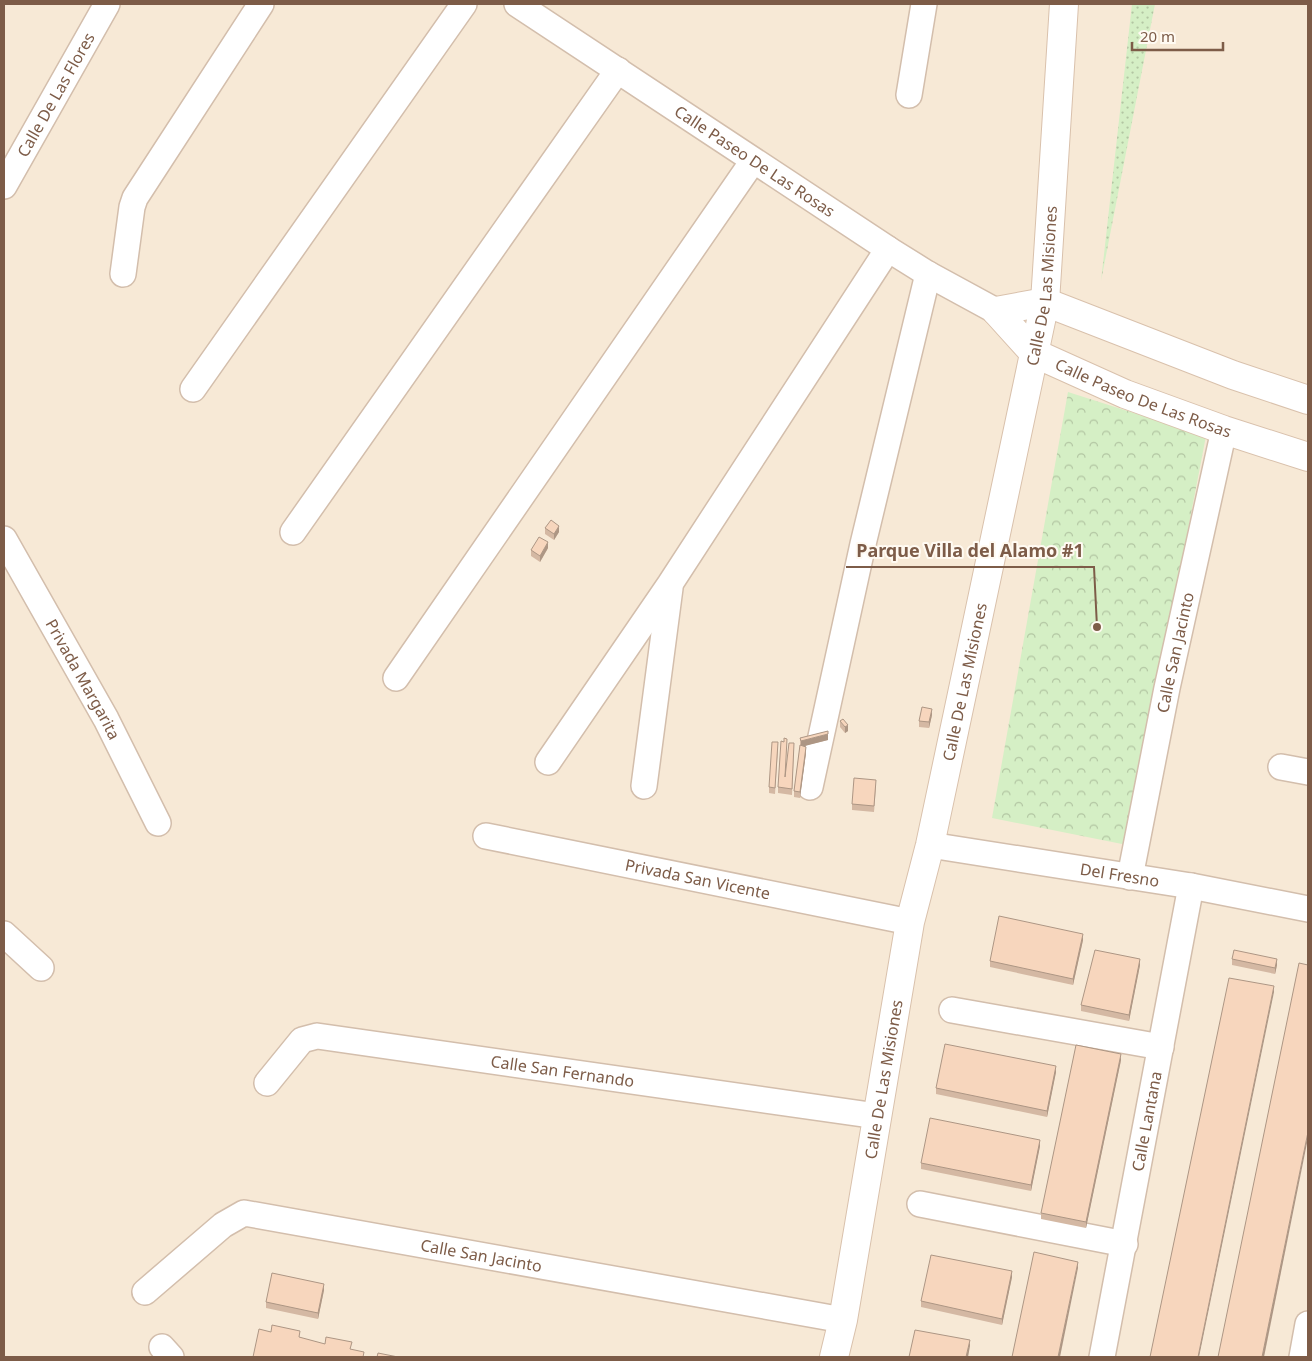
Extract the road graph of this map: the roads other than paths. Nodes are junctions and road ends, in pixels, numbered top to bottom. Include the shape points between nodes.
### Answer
1 (107, 4) edge
2 (261, 4) edge
3 (464, 4) edge
4 (517, 4) edge
5 (924, 4) edge
6 (1064, 4) edge
7 (618, 70) junction
8 (909, 94) dead end
9 (753, 162) junction
10 (4, 186) edge
11 (888, 249) junction
12 (123, 274) dead end
13 (928, 274) junction
14 (1045, 302) junction
15 (996, 311) junction
16 (1034, 353) junction
17 (192, 389) dead end
18 (1308, 400) edge
19 (1224, 430) junction
20 (1308, 457) edge
21 (293, 532) dead end
22 (4, 539) edge
23 (670, 584) junction
24 (396, 678) dead end
25 (548, 762) dead end
26 (1281, 767) dead end
27 (1308, 772) edge
28 (644, 786) dead end
29 (810, 787) dead end
30 (158, 823) dead end
31 (486, 836) dead end
32 (930, 845) junction
33 (1130, 877) junction
34 (1191, 886) junction
35 (1308, 909) edge
36 (910, 922) junction
37 (4, 934) edge
38 (40, 968) dead end
39 (952, 1010) dead end
40 (1161, 1047) junction
41 (267, 1084) dead end
42 (878, 1116) junction
43 (920, 1204) dead end
44 (1125, 1244) junction
45 (144, 1292) dead end
46 (843, 1320) junction
47 (1308, 1324) edge
48 (834, 1357) edge
49 (1102, 1357) edge
50 (1302, 1357) edge

1 - 10 street, Calle De Las Flores
2 - 12 street via 135,198
3 - 17 street
4 - 7 street, Calle Paseo De Las Rosas
5 - 8 street
6 - 14 street, Calle De Las Misiones
7 - 9 street, Calle Paseo De Las Rosas
7 - 21 street
9 - 11 street, Calle Paseo De Las Rosas
9 - 24 street
11 - 13 street, Calle Paseo De Las Rosas
11 - 23 street
13 - 15 street, Calle Paseo De Las Rosas
13 - 29 street via 863,544
14 - 15 street
14 - 16 street, Calle De Las Misiones
14 - 18 street via 1233,375
15 - 16 street, Calle Paseo De Las Rosas
16 - 19 street, Calle Paseo De Las Rosas via 1125,394
16 - 32 street, Calle De Las Misiones
19 - 20 street, Calle Paseo De Las Rosas
19 - 33 street, Calle San Jacinto via 1167,688
22 - 30 street, Privada Margarita via 106,719
23 - 25 street
23 - 28 street
26 - 27 street
31 - 36 street, Privada San Vicente
32 - 33 street, Del Fresno
32 - 36 street, Calle De Las Misiones
33 - 34 street, Del Fresno
34 - 35 street, Del Fresno
34 - 40 street, Calle Lantana
36 - 42 street, Calle De Las Misiones
37 - 38 street
39 - 40 street
40 - 44 street, Calle Lantana
41 - 42 street, Calle San Fernando via 302,1040 317,1036
42 - 46 street, Calle De Las Misiones
43 - 44 street
44 - 49 street, Calle Lantana
45 - 46 street, Calle San Jacinto via 223,1225 244,1212
46 - 48 street, Calle De Las Misiones
47 - 50 street

